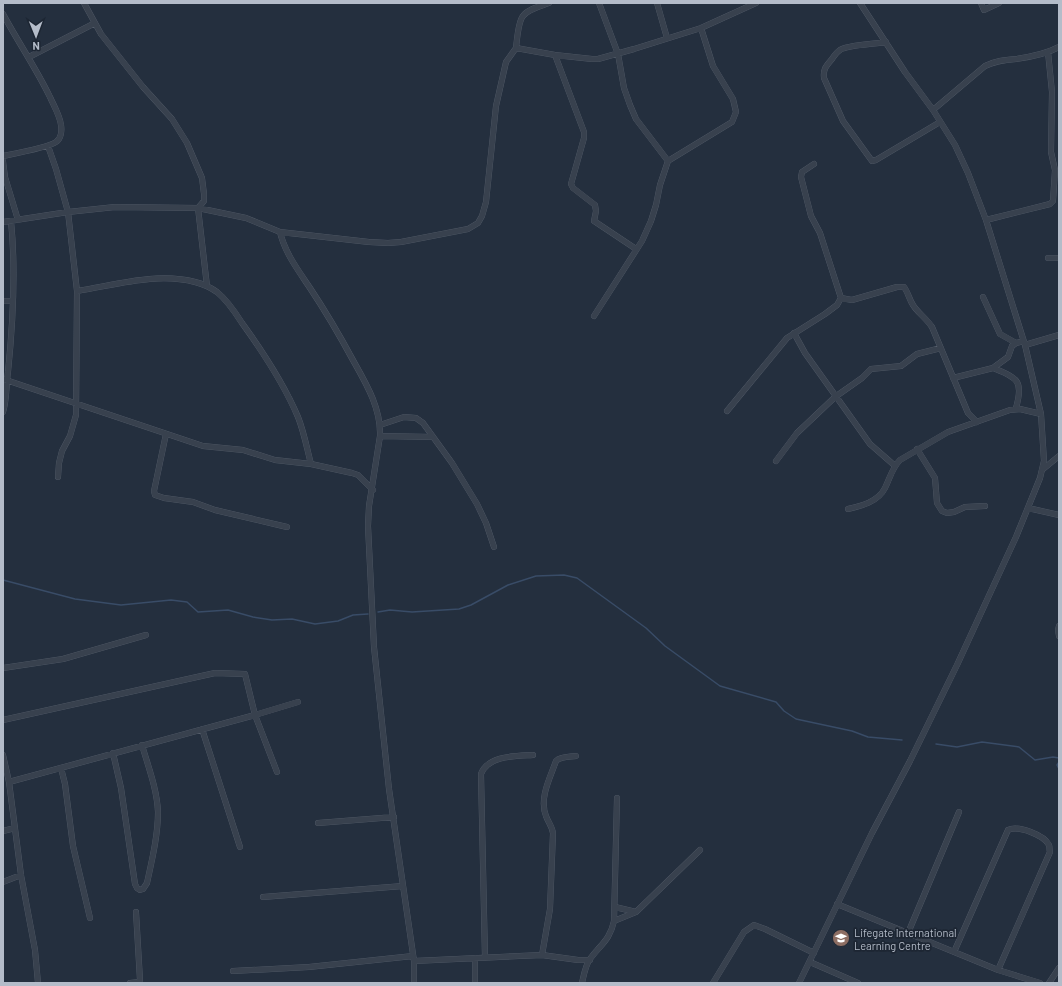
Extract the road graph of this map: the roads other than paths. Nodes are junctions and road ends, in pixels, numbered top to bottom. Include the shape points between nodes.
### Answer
1 (84, 3) edge
2 (549, 3) edge
3 (599, 3) edge
4 (658, 3) edge
5 (756, 3) edge
6 (860, 3) edge
7 (981, 3) edge
8 (999, 3) edge
9 (749, 4) edge
10 (536, 5) edge
11 (3, 14) edge
12 (95, 23) junction
13 (701, 28) junction
14 (667, 38) junction
15 (886, 42) junction
16 (1059, 47) edge
17 (516, 48) junction
18 (1048, 52) junction
19 (618, 54) junction
20 (555, 55) junction
21 (29, 57) junction
22 (933, 110) junction
23 (940, 122) junction
24 (48, 146) junction
25 (3, 156) edge
26 (3, 161) edge
27 (668, 161) junction
28 (814, 164) dead end
29 (198, 208) junction
30 (68, 212) junction
31 (18, 220) junction
32 (986, 220) junction
33 (11, 221) junction
34 (3, 222) edge
35 (280, 232) junction
36 (636, 249) junction
37 (1048, 258) dead end
38 (1059, 258) edge
39 (207, 286) junction
40 (77, 291) junction
41 (983, 297) dead end
42 (841, 298) junction
43 (3, 301) edge
44 (13, 301) junction
45 (594, 316) dead end
46 (794, 333) junction
47 (1059, 335) edge
48 (1016, 343) junction
49 (1024, 343) junction
50 (941, 348) junction
51 (993, 368) junction
52 (953, 378) junction
53 (5, 380) edge
54 (835, 397) junction
55 (77, 405) junction
56 (1016, 408) junction
57 (727, 411) dead end
58 (3, 412) edge
59 (1042, 414) junction
60 (977, 422) junction
61 (380, 425) junction
62 (166, 434) junction
63 (380, 436) junction
64 (433, 438) junction
65 (917, 448) junction
66 (1059, 456) edge
67 (776, 461) dead end
68 (310, 464) junction
69 (894, 465) junction
70 (1042, 470) junction
71 (58, 477) dead end
72 (373, 490) junction
73 (985, 506) dead end
74 (1028, 508) junction
75 (848, 509) dead end
76 (1059, 515) edge
77 (287, 527) dead end
78 (494, 547) dead end
79 (1059, 626) edge
80 (146, 635) dead end
81 (1059, 636) edge
82 (3, 668) edge
83 (298, 702) dead end
84 (255, 715) junction
85 (3, 720) edge
86 (202, 729) junction
87 (142, 745) junction
88 (113, 753) junction
89 (3, 755) edge
90 (533, 755) dead end
91 (576, 756) dead end
92 (4, 766) edge
93 (60, 768) junction
94 (277, 772) dead end
95 (8, 782) junction
96 (617, 798) dead end
97 (959, 812) dead end
98 (394, 817) junction
99 (318, 823) dead end
100 (15, 828) junction
101 (3, 831) edge
102 (240, 847) dead end
103 (700, 850) dead end
104 (21, 875) junction
105 (3, 882) edge
106 (403, 886) junction
107 (263, 897) dead end
108 (837, 904) junction
109 (615, 907) junction
110 (136, 912) dead end
111 (636, 912) junction
112 (90, 918) dead end
113 (614, 921) junction
114 (908, 933) junction
115 (954, 952) junction
116 (814, 953) junction
117 (542, 955) junction
118 (475, 958) junction
119 (485, 958) junction
120 (414, 959) junction
121 (578, 960) junction
122 (590, 960) junction
123 (810, 962) junction
124 (586, 968) junction
125 (1059, 968) edge
126 (998, 970) junction
127 (233, 971) dead end
128 (38, 983) edge
129 (130, 983) edge
130 (414, 983) edge
131 (475, 983) edge
132 (582, 983) edge
133 (713, 983) edge
134 (799, 983) edge
135 (858, 983) edge
136 (1040, 983) edge
137 (1049, 983) edge

1 - 12 street
2 - 10 street
3 - 19 street
4 - 14 street
5 - 9 street
6 - 15 street
7 - 8 street via 984,10
9 - 13 street
10 - 17 street via 520,22
11 - 21 street
12 - 21 street
12 - 29 street via 101,34 172,119 187,143 203,185 204,201
13 - 14 street
13 - 27 street via 713,66 733,100 736,112 732,122
14 - 19 street
15 - 22 street
15 - 23 street via 848,46 841,49 825,66 824,78 843,121 872,161
16 - 18 street
17 - 20 street
17 - 35 street via 506,62 499,89 486,202 478,223 468,229 388,243
18 - 22 street via 995,61 985,66
18 - 32 street via 1052,92 1051,152 1056,170 1053,201 1050,204
19 - 20 street via 592,59
19 - 27 street via 624,88 636,119
20 - 36 street via 584,132 571,184 595,205 594,221
21 - 24 street via 50,96 61,125 57,142
22 - 23 street
23 - 32 street via 955,145
24 - 25 street
24 - 30 street
26 - 31 street via 5,177
27 - 36 street via 651,221
28 - 42 street via 802,172 801,177 811,216 820,233
29 - 30 street via 115,207
29 - 35 street via 246,218
29 - 39 street
30 - 31 street
30 - 40 street
31 - 33 street
32 - 49 street
33 - 34 street
33 - 44 street
35 - 61 street via 290,258 336,328 372,395
36 - 45 street
37 - 38 street
39 - 40 street via 167,278 143,279
39 - 68 street via 218,293 232,308 262,350 298,417
40 - 55 street
41 - 48 street via 1000,334
42 - 46 street via 837,305 825,314
42 - 50 street via 852,300 904,287 913,304 932,327
43 - 44 street
44 - 53 street via 12,333
46 - 54 street
46 - 57 street via 787,338
47 - 49 street
48 - 49 street
48 - 51 street via 1010,348 1008,357
49 - 59 street
50 - 52 street
50 - 54 street via 917,354 901,366 871,369
51 - 52 street
51 - 56 street via 1012,376 1017,381 1019,396
52 - 60 street via 968,413
53 - 55 street
53 - 58 street
54 - 67 street via 797,434
54 - 69 street via 870,444
55 - 62 street
55 - 71 street via 70,436 62,451
56 - 59 street
56 - 60 street
59 - 70 street
60 - 65 street via 948,432
61 - 63 street
61 - 64 street via 404,417 416,418 423,423
62 - 68 street via 203,446 243,450 275,460
62 - 77 street via 155,495 193,502 215,510
63 - 64 street
63 - 72 street
64 - 78 street via 477,504
65 - 69 street
65 - 73 street via 935,478 937,503 942,511 947,513 966,507
66 - 70 street
68 - 72 street via 352,472
69 - 75 street via 884,489 876,498 864,505
70 - 74 street
72 - 98 street via 368,526 374,647
74 - 76 street
74 - 108 street via 957,665
79 - 81 street
80 - 82 street via 63,659
83 - 84 street
84 - 85 street via 246,676 240,673 215,674
84 - 86 street
84 - 94 street
86 - 87 street
86 - 102 street
87 - 88 street
87 - 88 street via 158,812 147,883 140,890 135,884 121,788
88 - 93 street
89 - 92 street
90 - 119 street via 498,760 483,769 481,774
91 - 117 street via 563,757 556,761 545,792 544,806 553,833 550,909
92 - 95 street
93 - 95 street
93 - 112 street via 65,784 73,846
95 - 100 street
96 - 109 street
97 - 114 street
98 - 99 street
98 - 106 street
100 - 101 street
100 - 104 street
103 - 111 street
104 - 105 street
104 - 128 street via 36,950
106 - 107 street
106 - 120 street
108 - 114 street
108 - 116 street
109 - 111 street
109 - 113 street
110 - 129 street via 140,980
111 - 113 street
113 - 122 street via 609,937
114 - 115 street
115 - 126 street
115 - 126 street via 1008,830 1023,829 1036,834 1049,845 1050,852
116 - 123 street
116 - 133 street via 754,925 744,932
117 - 119 street
117 - 121 street
118 - 119 street
118 - 120 street
118 - 131 street
120 - 127 street via 309,968
120 - 130 street
121 - 122 street
121 - 124 street
122 - 124 street
123 - 134 street
123 - 135 street
124 - 132 street
125 - 137 street
126 - 136 street

